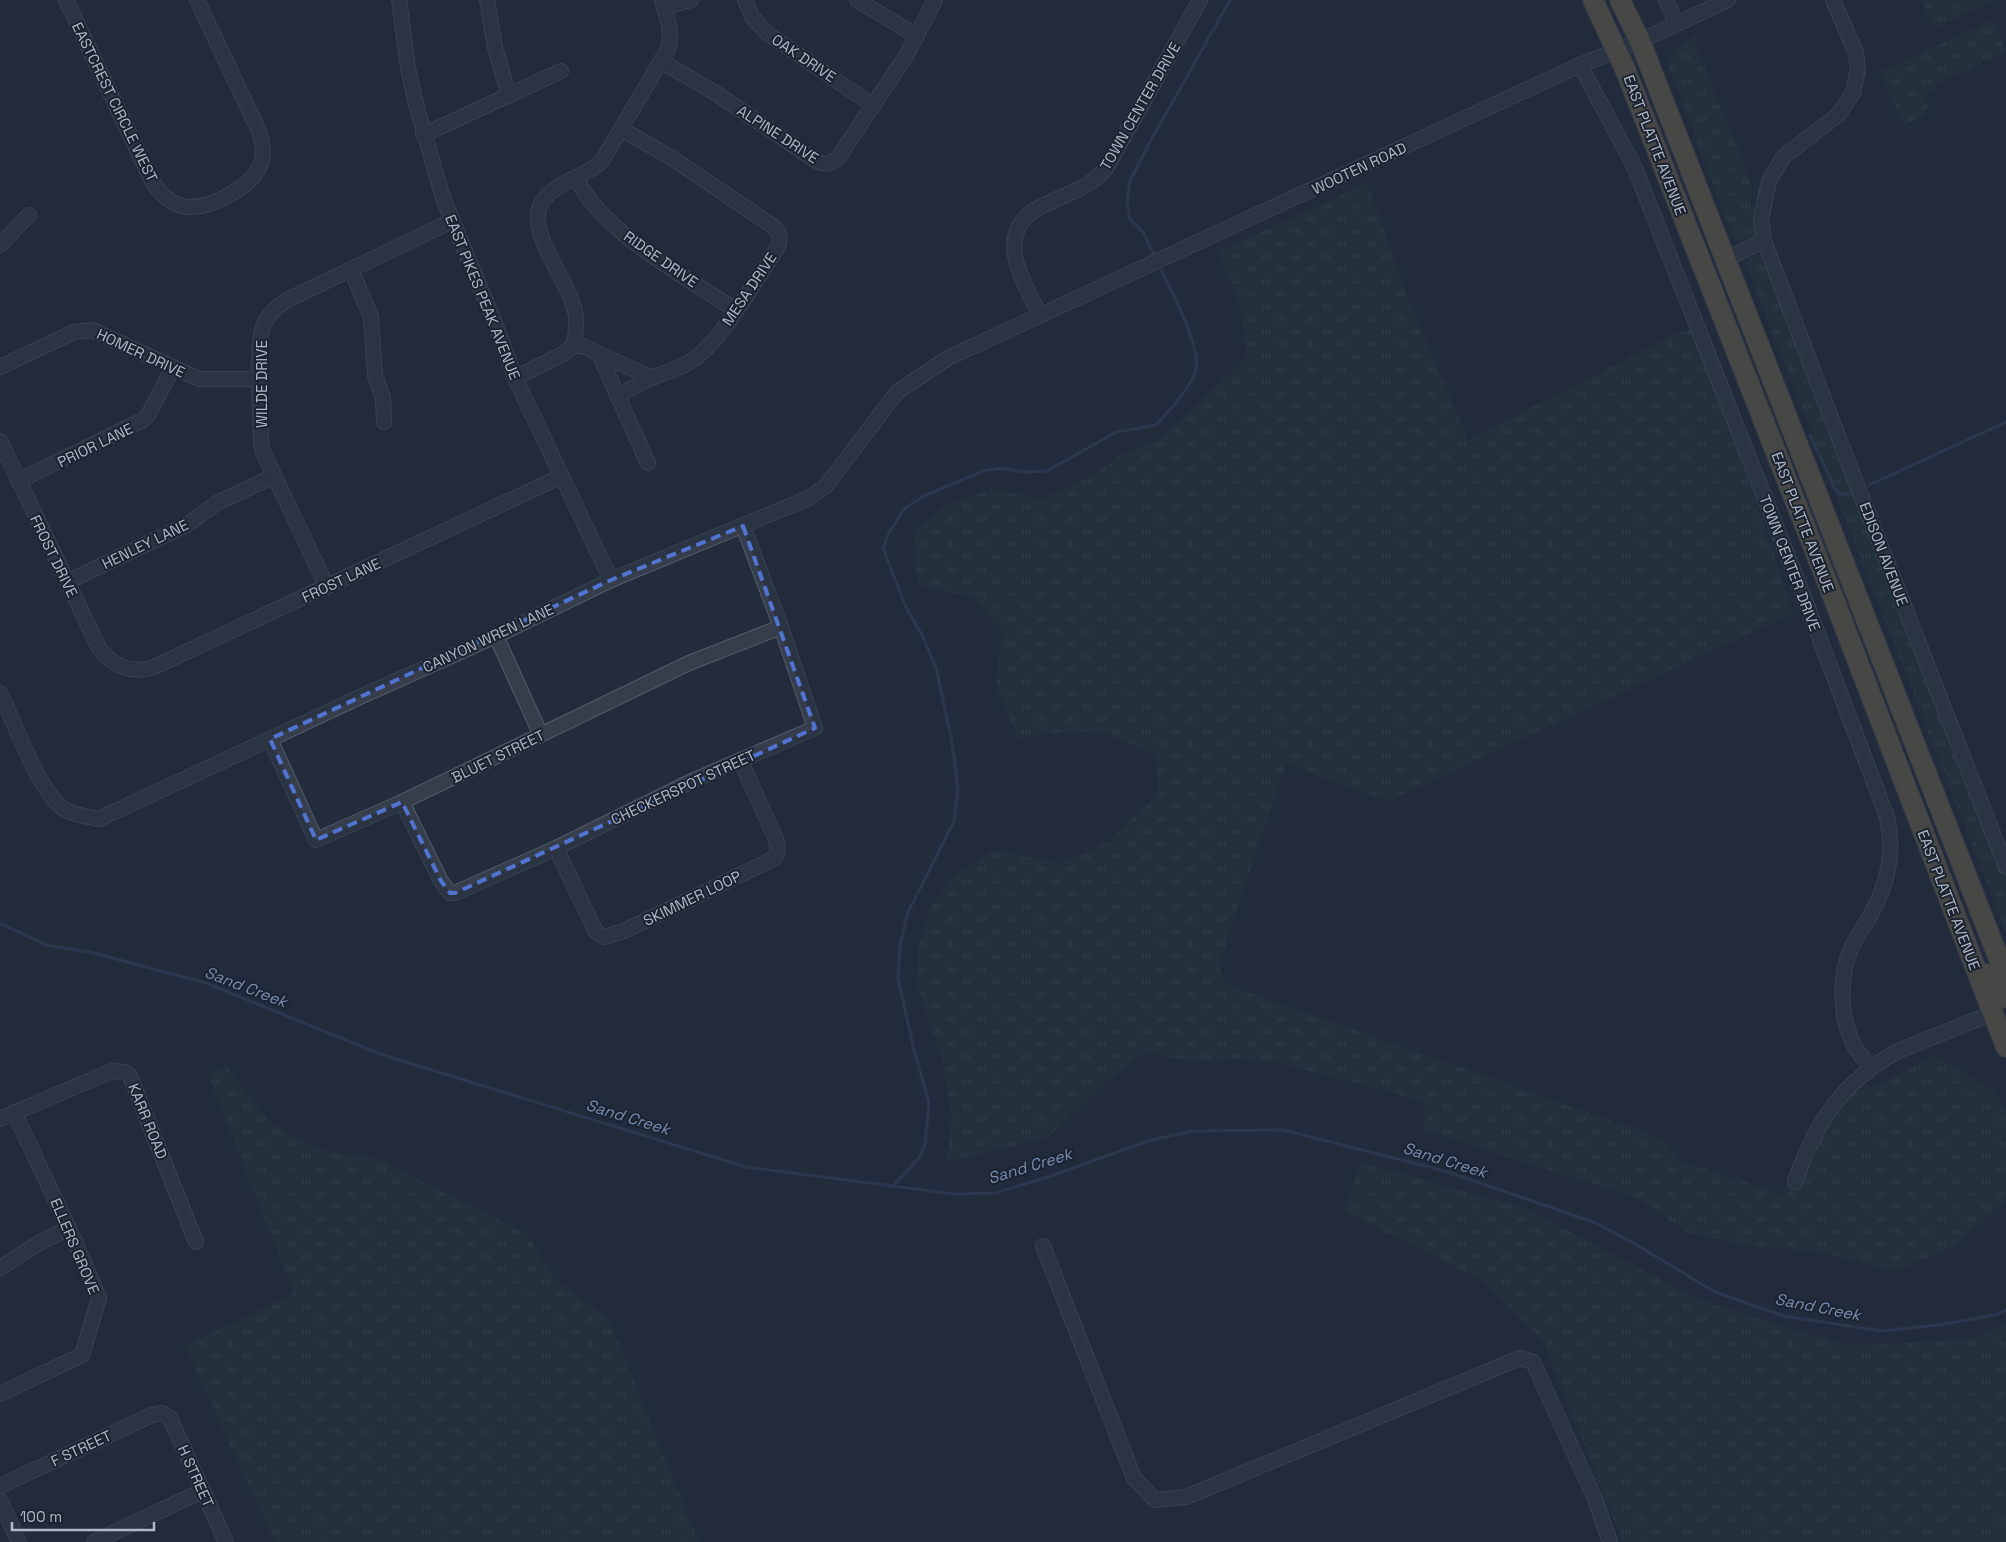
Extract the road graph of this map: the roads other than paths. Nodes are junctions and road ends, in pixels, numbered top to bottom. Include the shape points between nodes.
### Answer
1 (66, 0) edge
2 (197, 0) edge
3 (399, 0) edge
4 (487, 0) edge
5 (691, 0) edge
6 (745, 0) edge
7 (856, 0) edge
8 (935, 0) edge
9 (1200, 0) edge
10 (1593, 0) edge
11 (1620, 0) edge
12 (1666, 0) edge
13 (1728, 0) edge
14 (1833, 0) edge
15 (663, 4) edge
16 (1677, 24) junction
17 (917, 36) junction
18 (1640, 41) junction
19 (1617, 49) junction
20 (661, 62) junction
21 (1580, 65) junction
22 (561, 71) dead end
23 (509, 96) junction
24 (874, 106) junction
25 (621, 129) junction
26 (423, 135) junction
27 (576, 178) junction
28 (29, 215) dead end
29 (452, 221) junction
30 (1764, 241) junction
31 (0, 245) edge
32 (1725, 259) junction
33 (351, 270) junction
34 (735, 310) junction
35 (1040, 315) junction
36 (991, 339) joint
37 (574, 345) junction
38 (598, 354) junction
39 (0, 367) edge
40 (173, 368) junction
41 (515, 378) junction
42 (653, 378) junction
43 (260, 379) junction
44 (617, 396) junction
45 (384, 422) dead end
46 (0, 441) edge
47 (648, 463) dead end
48 (274, 476) junction
49 (562, 476) junction
50 (18, 481) junction
51 (743, 526) junction
52 (611, 580) junction
53 (67, 582) junction
54 (327, 587) junction
55 (781, 627) junction
56 (496, 636) junction
57 (117, 665) joint
58 (0, 693) edge
59 (541, 735) junction
60 (270, 739) junction
61 (740, 760) junction
62 (402, 802) junction
63 (556, 848) junction
64 (2006, 867) edge
65 (1966, 943) junction
66 (2006, 977) edge
67 (2006, 998) edge
68 (1993, 1013) junction
69 (2006, 1047) edge
70 (1870, 1068) junction
71 (14, 1112) junction
72 (0, 1119) edge
73 (1795, 1182) dead end
74 (69, 1228) junction
75 (196, 1242) dead end
76 (1043, 1246) dead end
77 (0, 1268) edge
78 (0, 1394) edge
79 (164, 1410) joint
80 (0, 1486) edge
81 (202, 1491) junction
82 (0, 1500) edge
83 (19, 1542) edge
84 (94, 1542) edge
85 (226, 1542) edge
86 (1610, 1542) edge

1 - 2 street, EASTCREST CIRCLE WEST via 152,181 175,211 201,207 225,198 249,183 263,154 263,142
3 - 26 street, EAST PIKES PEAK AVENUE via 408,68
4 - 23 street via 495,47
5 - 15 street
6 - 24 street, OAK DRIVE via 752,17 768,34
7 - 17 street
8 - 17 street, ALPINE DRIVE
9 - 35 street, TOWN CENTER DRIVE via 1103,172 1092,182 1035,210 1021,224 1016,234 1014,254
10 - 19 highway, EAST PLATTE AVENUE
11 - 18 highway, EAST PLATTE AVENUE
12 - 16 street
13 - 16 street, WOOTEN ROAD
14 - 30 street, EDISON AVENUE via 1856,53 1858,69 1853,93 1838,115 1783,157 1769,181 1761,219
15 - 20 street via 670,41
16 - 18 street, WOOTEN ROAD
17 - 24 street, ALPINE DRIVE
18 - 19 street, WOOTEN ROAD
18 - 32 highway, EAST PLATTE AVENUE
19 - 21 street, WOOTEN ROAD
19 - 65 highway, EAST PLATTE AVENUE
20 - 24 street, ALPINE DRIVE via 825,164 838,158
20 - 25 street
21 - 35 street, WOOTEN ROAD
21 - 70 street, TOWN CENTER DRIVE via 1634,166 1887,816 1892,846 1885,881 1874,909 1852,946 1843,980 1848,1028 1853,1044
22 - 23 street
23 - 26 street
25 - 27 street via 602,162
25 - 34 street, MESA DRIVE via 702,178 779,232 778,247
26 - 29 street, EAST PIKES PEAK AVENUE
27 - 34 street, RIDGE DRIVE via 589,201 631,241
27 - 37 street via 534,205 538,228 575,310
28 - 31 street
29 - 33 street, WILDE DRIVE
29 - 41 street, EAST PIKES PEAK AVENUE
30 - 32 street
30 - 64 street, EDISON AVENUE
32 - 66 highway, EAST PLATTE AVENUE
33 - 43 street, WILDE DRIVE via 287,300 271,313 260,340
33 - 45 street via 372,317 375,375 383,398
34 - 42 street, MESA DRIVE via 704,351 680,368
35 - 36 street, WOOTEN ROAD
36 - 51 street, CANYON WREN LANE via 948,358 897,392 826,486 809,498
37 - 38 street
37 - 41 street
38 - 42 street
38 - 44 street
39 - 40 street, HOMER DRIVE via 74,332 92,330
40 - 43 street, HOMER DRIVE via 208,380
40 - 50 street, PRIOR LANE via 143,420
41 - 49 street, EAST PIKES PEAK AVENUE
42 - 44 street, MESA DRIVE
43 - 48 street, WILDE DRIVE via 261,443
44 - 47 street
46 - 50 street, FROST DRIVE
48 - 53 street, HENLEY LANE via 216,503 188,524
48 - 54 street, WILDE DRIVE
49 - 52 street, EAST PIKES PEAK AVENUE
49 - 54 street, FROST LANE
50 - 53 street, FROST DRIVE
51 - 52 street, CANYON WREN LANE
51 - 55 street, CHECKERSPOT STREET
52 - 56 street, CANYON WREN LANE
53 - 57 street, FROST DRIVE via 99,648
54 - 57 street, FROST LANE via 154,667 134,671
55 - 59 street, BLUET STREET via 689,663
55 - 61 street, CHECKERSPOT STREET via 815,728
56 - 59 street
56 - 60 street, CANYON WREN LANE
58 - 60 street, CANYON WREN LANE via 42,781 60,806 79,816 99,819
59 - 62 street, BLUET STREET
60 - 62 street, BLUET STREET via 316,840
61 - 63 street, CHECKERSPOT STREET
61 - 63 street, SKIMMER LOOP via 778,850 775,858 692,899 604,937 596,932
62 - 63 street, CHECKERSPOT STREET via 441,882 450,893
65 - 67 highway via 1981,970
65 - 68 highway, EAST PLATTE AVENUE
68 - 69 highway, EAST PLATTE AVENUE
68 - 70 street via 1917,1042
70 - 73 street via 1845,1091 1824,1118
71 - 72 street, KARR ROAD
71 - 74 street, ELLERS GROVE
71 - 75 street, KARR ROAD via 112,1071 125,1072 130,1076
74 - 77 street
74 - 78 street, ELLERS GROVE via 99,1298 82,1355
76 - 86 street via 1134,1478 1155,1500 1186,1498 1520,1358 1534,1362 1595,1499
79 - 80 street, F STREET
79 - 81 street, H STREET
81 - 84 street
81 - 85 street, H STREET
82 - 83 street

